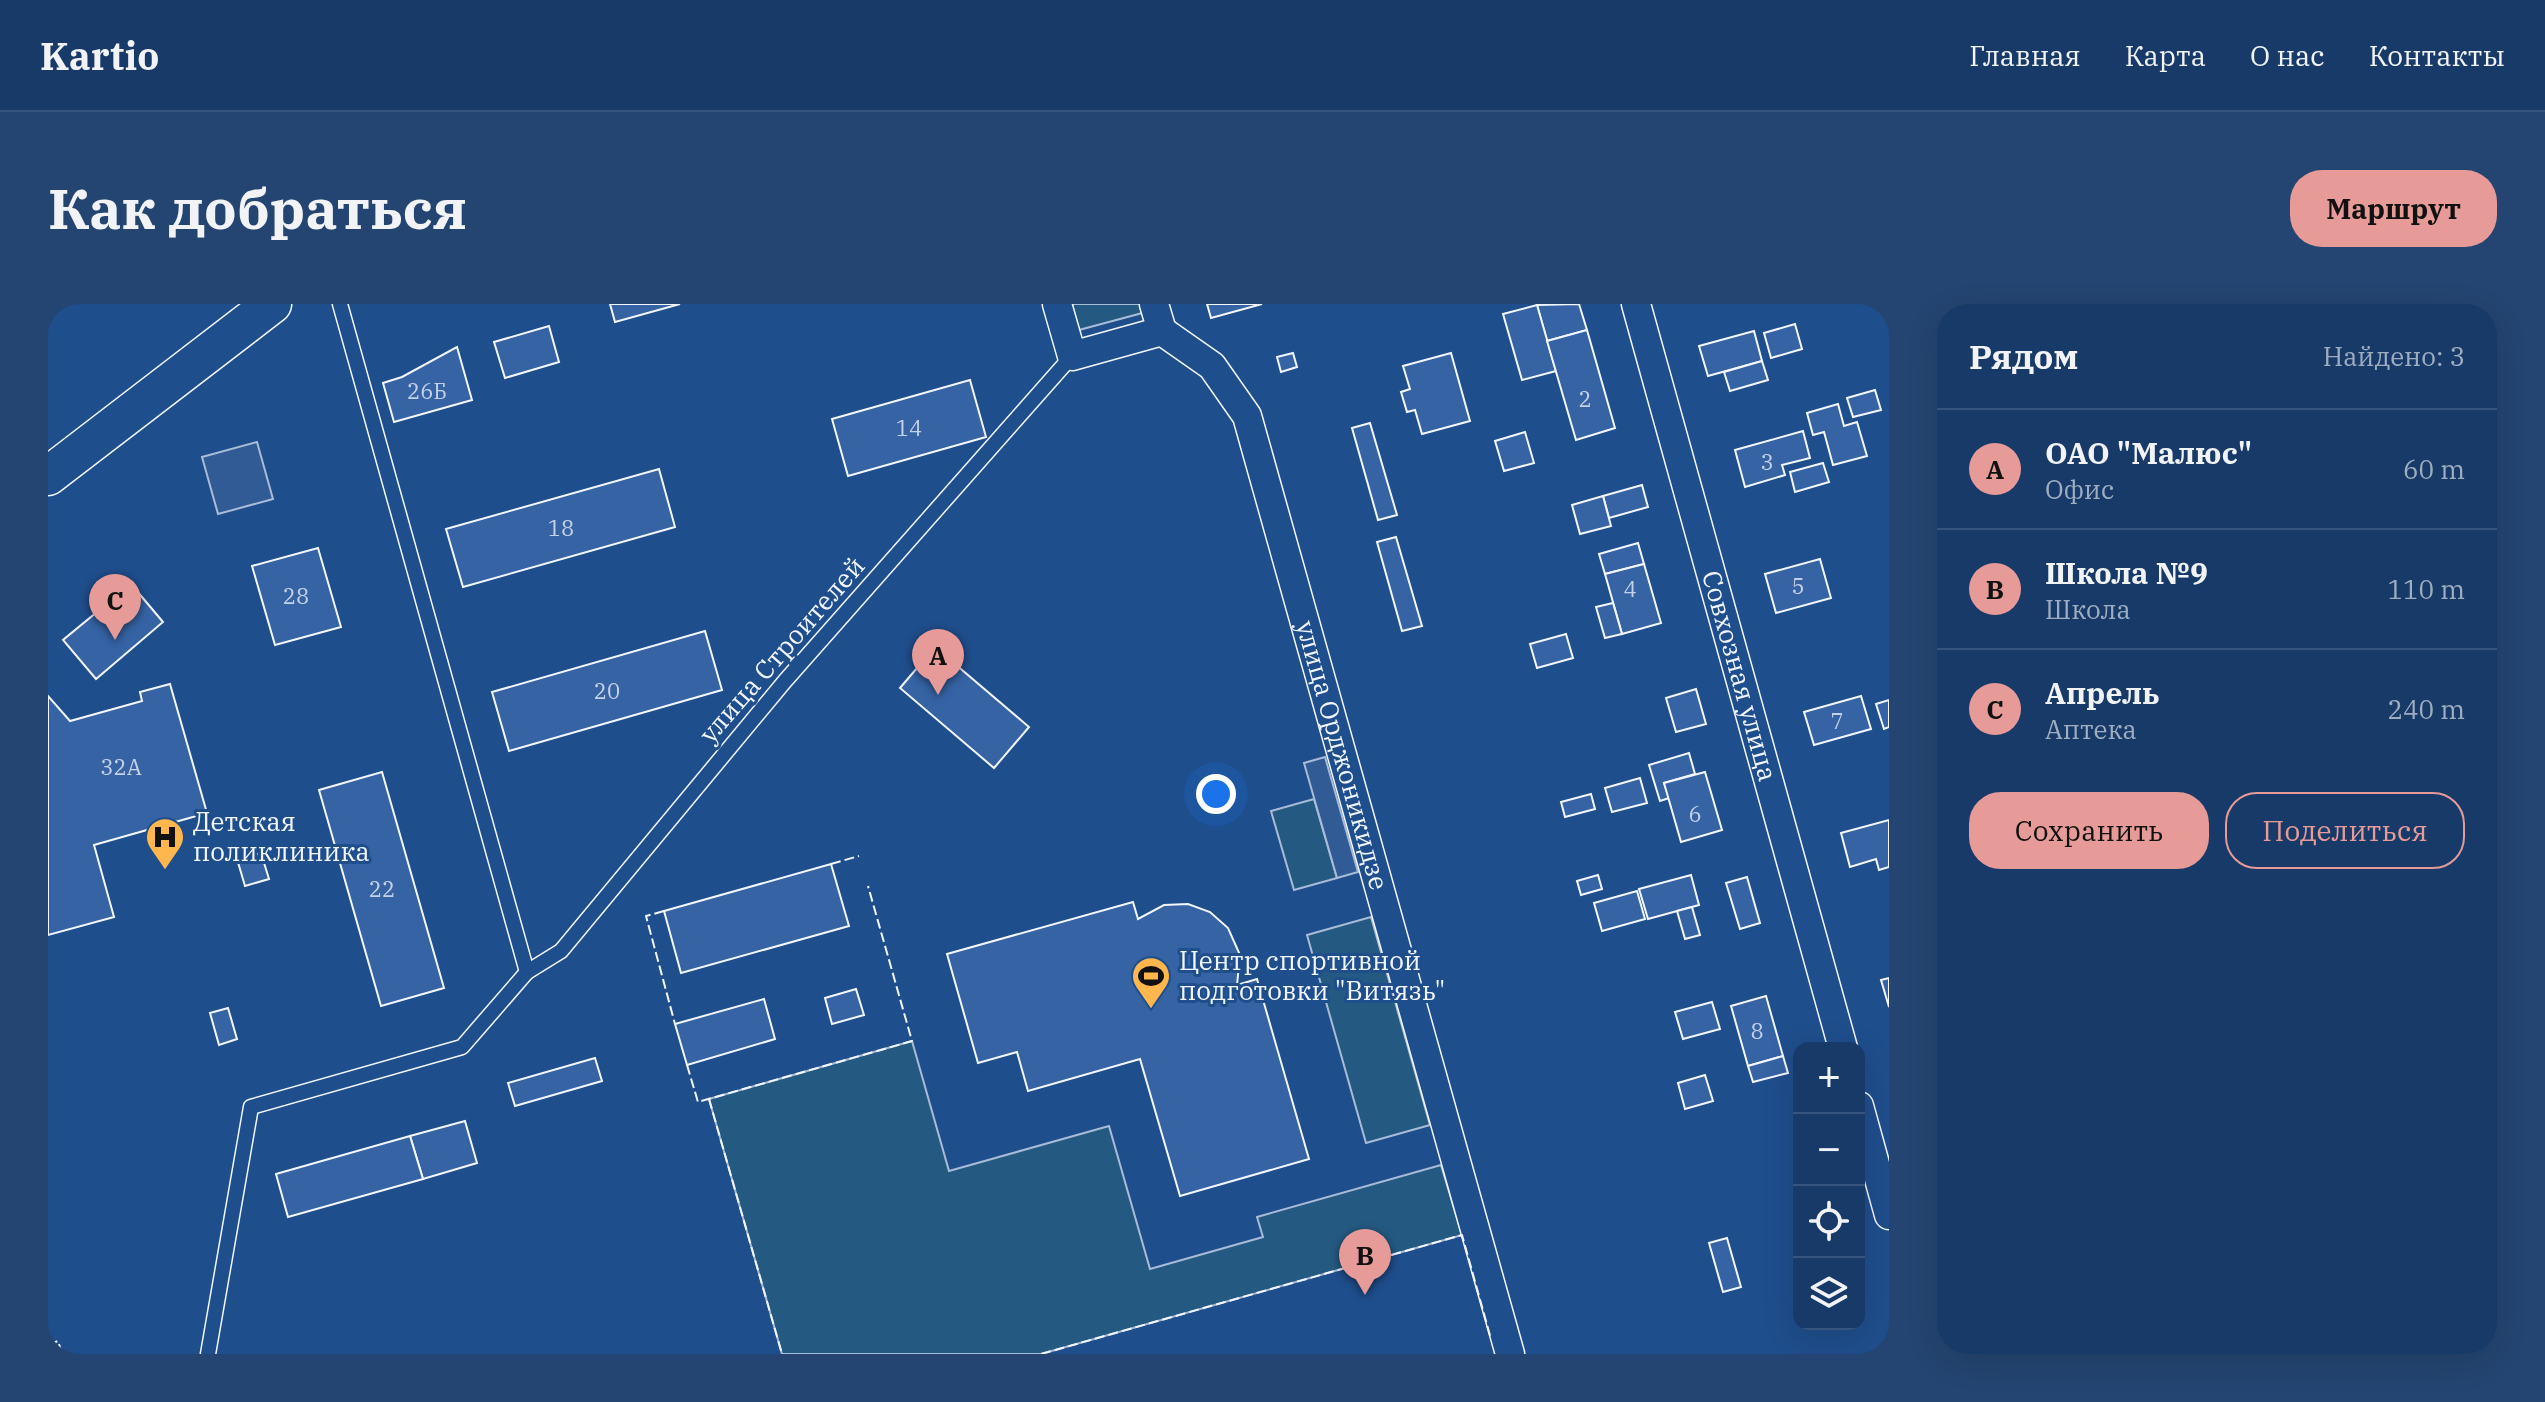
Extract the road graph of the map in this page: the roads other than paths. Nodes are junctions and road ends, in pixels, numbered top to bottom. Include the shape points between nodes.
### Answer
1 (272, 304) edge
2 (340, 304) edge
3 (1057, 304) edge
4 (1636, 304) edge
5 (1158, 318) edge
6 (1072, 356) junction
7 (48, 476) edge
8 (527, 972) junction
9 (1841, 1042) edge
10 (1861, 1114) edge
11 (1889, 1215) edge
12 (208, 1354) edge
13 (1510, 1354) edge

1 - 7 main road
2 - 8 lane
3 - 6 street
4 - 9 street, Совхозная улица
5 - 6 street, улица Орджоникидзе
5 - 13 street, улица Орджоникидзе via 1219,374 1255,436
6 - 8 lane, улица Строителей via 785,681 561,951
8 - 12 lane, улица Строителей via 462,1047 251,1107
10 - 11 street

